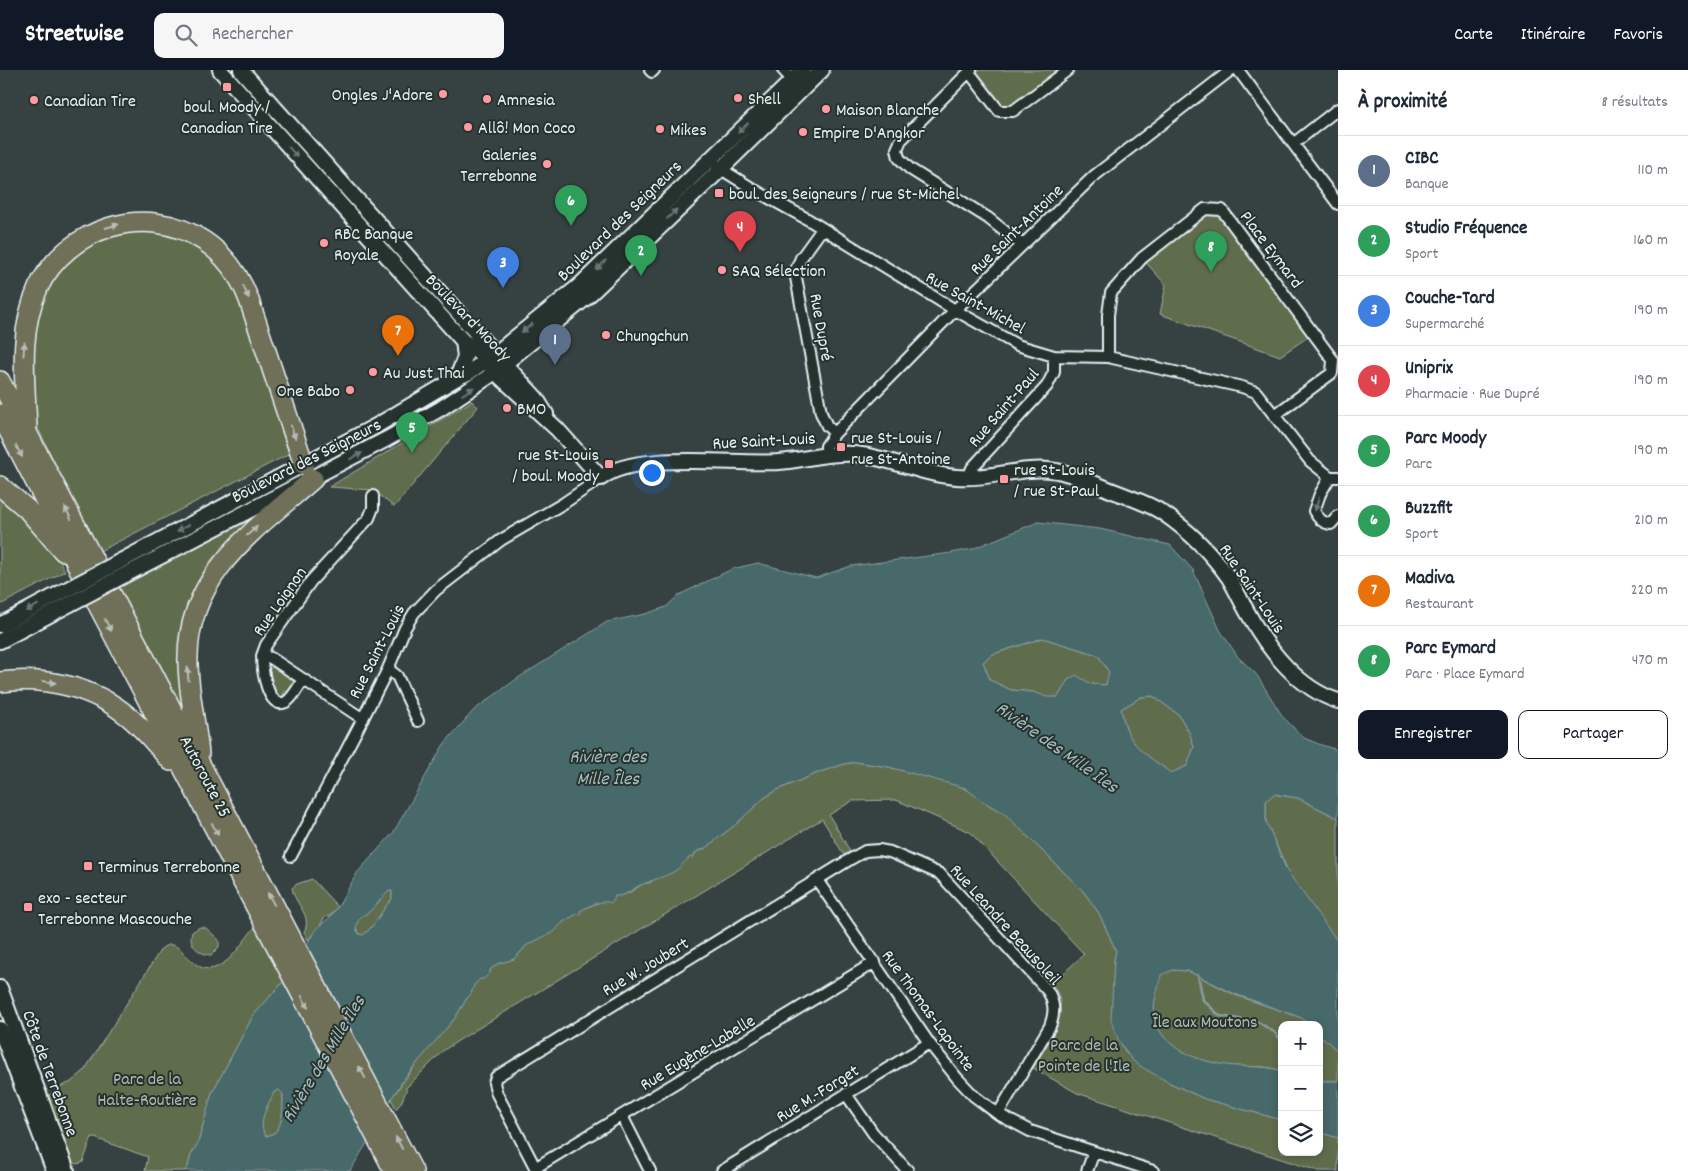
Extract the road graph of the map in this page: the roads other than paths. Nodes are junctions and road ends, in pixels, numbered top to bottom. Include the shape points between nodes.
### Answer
1 (220, 70) edge
2 (241, 70) edge
3 (803, 70) edge
4 (822, 70) edge
5 (1068, 70) edge
6 (1231, 70) edge
7 (1238, 70) edge
8 (970, 71) edge
9 (792, 80) edge
10 (1338, 109) edge
11 (1293, 144) junction
12 (710, 160) junction
13 (721, 169) junction
14 (1338, 204) edge
15 (822, 229) junction
16 (1022, 245) junction
17 (955, 310) junction
18 (463, 341) junction
19 (1054, 356) junction
20 (490, 357) junction
21 (1108, 357) junction
22 (500, 368) junction
23 (457, 378) junction
24 (0, 382) edge
25 (0, 414) edge
26 (1275, 415) junction
27 (835, 433) junction
28 (28, 436) junction
29 (826, 456) junction
30 (309, 472) junction
31 (970, 477) junction
32 (1334, 477) edge
33 (600, 478) junction
34 (0, 486) edge
35 (373, 496) dead end
36 (1338, 516) edge
37 (78, 567) junction
38 (67, 597) junction
39 (0, 625) edge
40 (0, 641) edge
41 (262, 656) junction
42 (388, 669) junction
43 (303, 680) junction
44 (0, 682) edge
45 (1338, 702) edge
46 (363, 719) junction
47 (418, 721) dead end
48 (201, 765) junction
49 (192, 786) junction
50 (290, 856) dead end
51 (817, 880) junction
52 (875, 962) junction
53 (0, 988) edge
54 (0, 1029) edge
55 (929, 1043) junction
56 (846, 1094) junction
57 (998, 1114) junction
58 (622, 1116) junction
59 (1094, 1152) junction
60 (536, 1169) edge
61 (54, 1171) edge
62 (67, 1171) edge
63 (394, 1171) edge
64 (413, 1171) edge
65 (650, 1171) edge
66 (722, 1171) edge
67 (908, 1171) edge
68 (1087, 1171) edge
69 (1152, 1171) edge

1 -> 18 main road, Boulevard Moody
2 - 20 main road, Boulevard Moody
3 - 9 main road, Boulevard des Seigneurs
4 - 9 main road, Boulevard des Seigneurs
5 - 8 street via 1014,112 999,111
6 - 16 street, Rue Saint-Antoine via 1094,176
7 - 11 street
8 - 16 street via 901,140 896,149 898,158 988,218
9 -> 12 main road, Boulevard des Seigneurs
9 - 13 main road, Boulevard des Seigneurs
10 - 11 street
11 - 14 street
12 - 13 street, Rue Saint-Michel
12 -> 20 main road, Boulevard des Seigneurs via 579,286
13 - 15 street, Rue Saint-Michel
22 -> 13 main road, Boulevard des Seigneurs via 587,297
15 - 17 street, Rue Saint-Michel
15 - 27 street, Rue Dupré via 801,258 796,272 821,413 827,426
16 - 17 street, Rue Saint-Antoine
17 - 19 street, Rue Saint-Michel via 1017,345
17 - 27 street, Rue Saint-Antoine
18 - 20 main road, Boulevard Moody
18 - 23 main road via 464,360
19 - 21 street, Rue Saint-Michel
19 - 31 street, Rue Saint-Paul via 1054,372 1047,386 972,468
20 - 22 main road, Boulevard Moody
20 - 23 main road, Boulevard des Seigneurs
21 - 26 street, Rue Saint-Michel via 1242,387 1256,392
21 - 26 street, Place Eymard via 1111,293 1142,258 1205,209 1222,210 1333,360 1332,373
30 -> 22 main road, Boulevard des Seigneurs via 424,418
22 - 33 main road, Boulevard Moody via 536,398 557,429
23 - 30 main road, Boulevard des Seigneurs
24 - 28 highway, Autoroute 25
25 -> 37 highway, Autoroute 25
26 - 32 street, Rue Saint-Michel via 1310,461
27 - 29 street, Rue Saint-Antoine via 826,446
28 -> 30 highway via 24,352 30,309 42,280 60,256 87,236 117,225 148,222 174,227 198,237 217,251 234,270 249,300
48 -> 28 highway, Autoroute 25
29 - 31 main road, Rue Saint-Louis via 860,455 937,474
29 - 33 main road, Rue Saint-Louis via 766,462 645,463 618,468
30 - 38 main road, Boulevard des Seigneurs, bridge via 277,495
48 -> 30 highway via 188,666 188,645 196,610 208,585 229,555
31 - 45 main road, Rue Saint-Louis via 1030,470 1055,471 1084,479 1161,512 1196,540 1222,569 1256,628 1278,657 1314,690
32 -> 36 street via 1320,494 1314,511 1326,524 1331,524
33 - 42 street, Rue Saint-Louis via 501,540 432,593 410,620
34 - 37 highway via 30,512
35 - 41 street, Rue Loignon via 374,508 369,518 311,581 266,645
37 -> 49 highway, Autoroute 25
38 -> 39 main road, Boulevard des Seigneurs
38 - 40 main road, Boulevard des Seigneurs
41 - 43 street, Rue Loignon via 271,658
41 - 43 street via 269,694 274,701 288,700
42 - 46 street, Rue Saint-Louis
42 - 47 street via 399,679
43 - 46 street, Rue Loignon
44 -> 49 highway via 34,680 56,683 106,701 140,727
46 - 50 street, Rue Saint-Louis
64 -> 48 highway, Autoroute 25
49 -> 63 highway, Autoroute 25
51 - 52 street, Rue Thomas-Lapointe
51 - 57 street, Rue Leandre Beausoleil via 872,850 890,852 935,871 1047,990 1053,1002 1052,1019
51 - 60 street, Rue W. Joubert via 499,1075 494,1083 498,1097
52 - 55 street, Rue Thomas-Lapointe
52 - 58 street, Rue Eugène-Labelle
53 - 62 main road, Côte de Terrebonne
54 - 61 main road, Côte de Terrebonne
55 - 56 street, Rue M.-Forget
55 - 57 street, Rue Thomas-Lapointe via 966,1088
56 - 66 street, Rue M.-Forget
56 - 67 street via 873,1133
57 - 59 street, Rue Thomas-Lapointe via 1030,1131
58 - 60 street, Rue Eugène-Labelle
58 - 65 street
59 - 68 street
59 - 69 street, Rue Thomas-Lapointe

